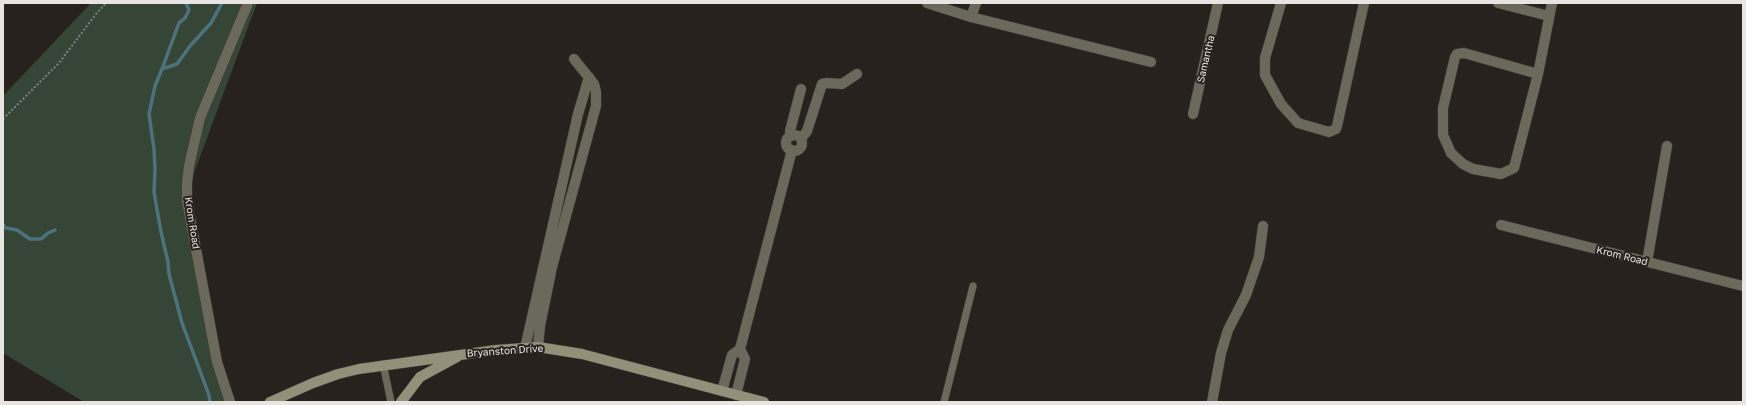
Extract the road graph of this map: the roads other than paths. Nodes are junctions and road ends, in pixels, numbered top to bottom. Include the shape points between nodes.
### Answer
1 (248, 3) edge
2 (927, 3) edge
3 (976, 3) edge
4 (1218, 3) edge
5 (1281, 3) edge
6 (1364, 3) edge
7 (1498, 3) edge
8 (1552, 3) edge
9 (1549, 16) junction
10 (971, 18) junction
11 (574, 59) dead end
12 (1151, 62) dead end
13 (857, 74) dead end
14 (1538, 74) junction
15 (589, 77) junction
16 (801, 89) dead end
17 (1193, 114) dead end
18 (791, 136) junction
19 (801, 139) junction
20 (1667, 146) dead end
21 (792, 150) junction
22 (1501, 225) dead end
23 (1263, 226) dead end
24 (1647, 262) junction
25 (973, 286) dead end
26 (1743, 286) edge
27 (538, 347) junction
28 (525, 348) junction
29 (740, 349) junction
30 (463, 354) junction
31 (383, 364) junction
32 (722, 391) junction
33 (736, 395) junction
34 (230, 402) edge
35 (270, 402) edge
36 (391, 402) edge
37 (401, 402) edge
38 (764, 402) edge
39 (944, 402) edge
40 (1212, 402) edge

1 - 34 street, Krom Road via 200,118 187,183 187,201 217,362
2 - 10 street
3 - 10 street
4 - 17 street, Samantha
5 - 6 street via 1265,58 1265,75 1281,104 1298,123 1329,132 1337,126
7 - 9 street
8 - 9 street
9 - 14 street
10 - 12 street
11 - 15 street
13 - 19 street via 842,84 822,84 807,131
14 - 14 street via 1514,168 1501,174 1473,169 1451,153 1443,135 1443,108 1457,54 1464,53
15 - 27 street via 596,92 596,106 552,267
15 - 28 street via 579,108
16 - 18 street via 790,131
18 - 19 street via 798,136
18 - 21 street via 787,144
19 - 21 street via 800,148
20 - 24 street
21 - 29 street
22 - 24 street, Krom Road
23 - 40 street via 1259,256 1246,295 1228,330 1221,352
24 - 26 street, Krom Road
25 - 39 lane
27 - 28 street, Bryanston Drive
27 - 32 street, Bryanston Drive via 588,355
28 - 30 street, Bryanston Drive
29 - 32 street via 732,355
29 - 33 street via 745,359
30 - 31 street, Bryanston Drive
30 - 37 street via 420,377
31 - 35 street, Bryanston Drive via 338,374
31 - 36 lane
32 - 33 street, Bryanston Drive
33 - 38 street, Bryanston Drive

